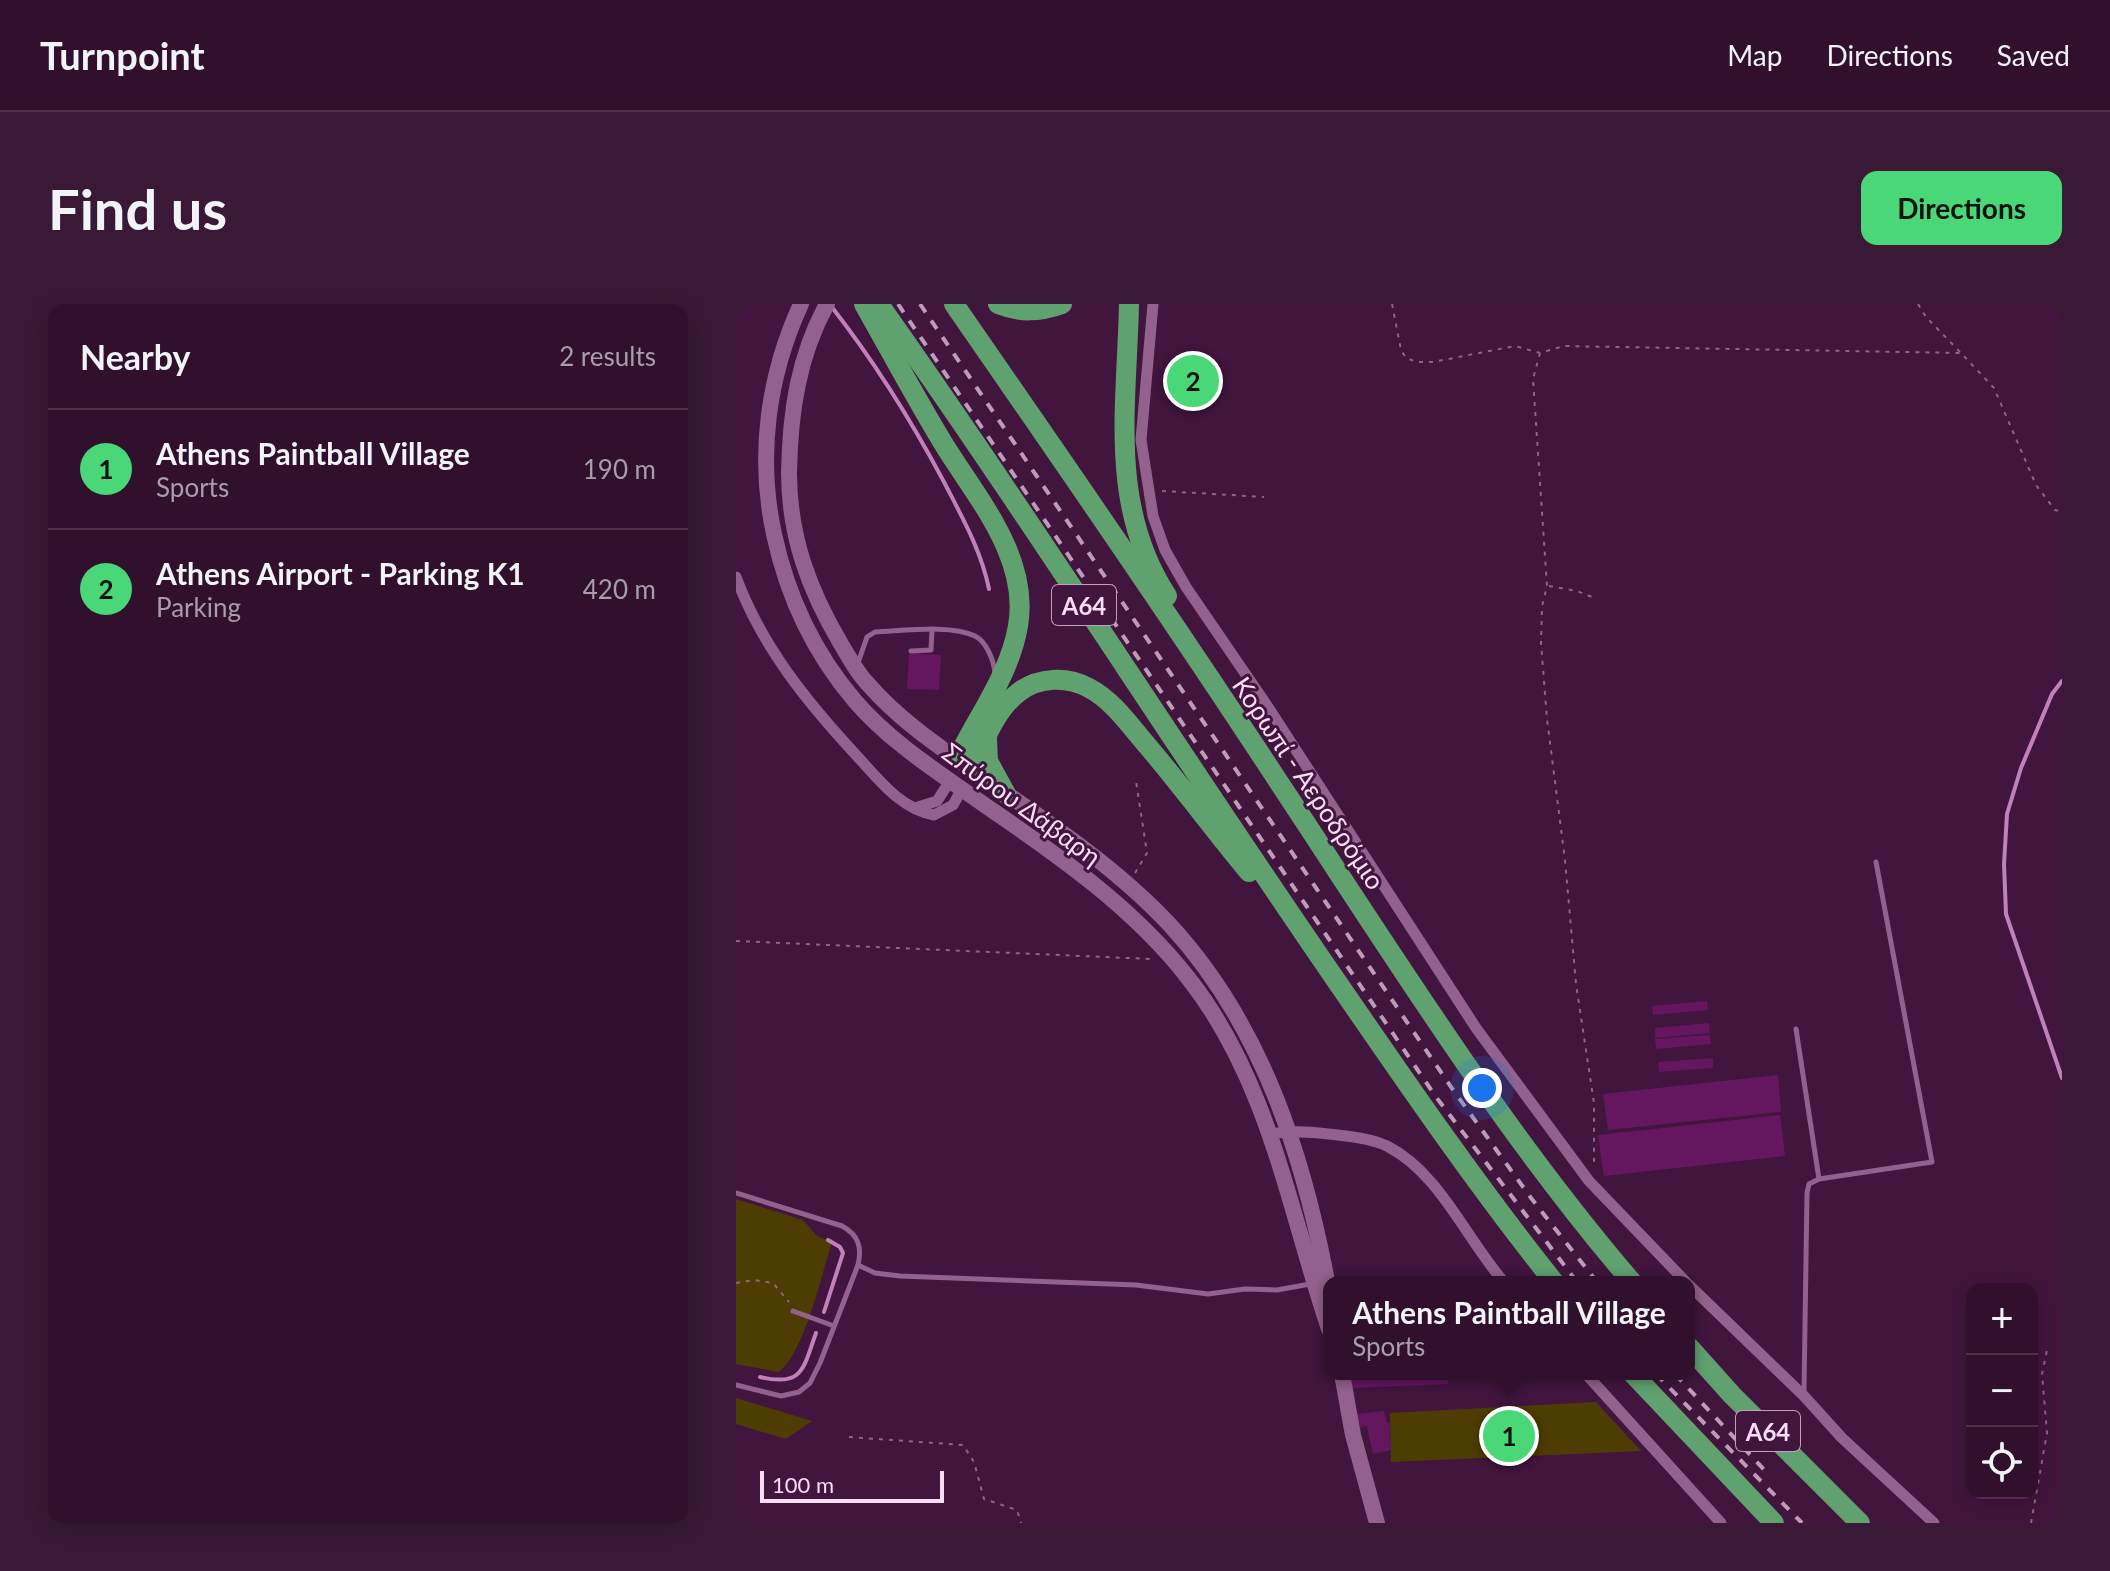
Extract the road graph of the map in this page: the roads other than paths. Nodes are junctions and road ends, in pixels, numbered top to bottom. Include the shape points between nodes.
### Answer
1 (801, 304) edge
2 (864, 304) edge
3 (879, 304) edge
4 (954, 304) edge
5 (998, 304) edge
6 (1062, 304) edge
7 (1129, 304) edge
8 (1153, 304) edge
9 (826, 306) edge
10 (736, 577) edge
11 (741, 604) edge
12 (932, 630) junction
13 (911, 651) dead end
14 (866, 683) junction
15 (996, 686) junction
16 (987, 736) junction
17 (964, 764) junction
18 (1279, 781) junction
19 (956, 785) junction
20 (1006, 794) junction
21 (1876, 862) dead end
22 (1286, 908) junction
23 (1796, 1029) dead end
24 (1289, 1131) junction
25 (1270, 1134) junction
26 (1819, 1179) junction
27 (736, 1193) edge
28 (858, 1265) junction
29 (1500, 1276) edge
30 (1549, 1276) edge
31 (1627, 1276) edge
32 (1681, 1276) edge
33 (1323, 1285) edge
34 (1695, 1290) edge
35 (793, 1311) road end
36 (834, 1326) junction
37 (1695, 1354) edge
38 (1343, 1380) edge
39 (1591, 1380) edge
40 (1639, 1380) edge
41 (736, 1385) edge
42 (1804, 1396) junction
43 (1377, 1523) edge
44 (1721, 1523) edge
45 (1774, 1523) edge
46 (1860, 1523) edge
47 (1934, 1523) edge

1 - 19 street, Σπύρου Δάβαρη via 784,341 765,454 769,512 783,575 814,641 856,703
2 - 15 highway via 1006,547 1019,613 1013,647
3 - 22 highway, Α64
4 - 18 highway, Κορωπί - Αεροδρόμιο / Α64
5 - 6 highway via 1030,312
7 - 18 highway via 1125,467 1136,529 1163,591
8 - 32 street via 1141,440 1147,489 1165,550 1476,1028 1589,1181
9 - 14 street, Σπύρου Δάβαρη via 800,367 792,410 789,502 811,587
10 - 11 street
11 - 19 street via 815,711 877,778 913,808 934,815 953,805
12 - 13 lane via 931,650
12 - 14 lane via 875,632 867,637 858,663
12 - 15 lane via 978,637 989,652
14 - 17 street, Σπύρου Δάβαρη via 927,739
15 - 17 highway
16 - 17 highway
16 - 20 highway via 988,761
16 - 22 highway via 1022,690 1053,679 1087,687 1117,710 1251,875
17 - 19 street
17 - 20 street, Σπύρου Δάβαρη
18 - 31 highway, Κορωπί - Αεροδρόμιο / Α64 via 1449,1038
19 - 25 street, Σπύρου Δάβαρη via 1047,848 1166,951 1234,1050
20 - 24 street, Σπύρου Δάβαρη via 1127,884 1170,926 1236,1015
21 - 26 lane via 1932,1162
22 - 30 highway, Α64
23 - 26 lane
24 - 25 street
24 - 29 street via 1362,1138 1409,1160
24 - 33 street, Σπύρου Δάβαρη via 1303,1175
25 - 33 street, Σπύρου Δάβαρη
26 - 42 lane via 1809,1184 1807,1193
27 - 28 lane via 847,1228 860,1245
28 - 33 lane via 900,1276 1136,1285 1208,1294
28 - 36 lane
34 - 42 street
35 - 36 lane
36 - 41 lane via 817,1372 799,1392 781,1396
37 - 46 highway, Α64
38 - 43 street
39 - 44 street
40 - 45 highway, Α64
42 - 47 street

